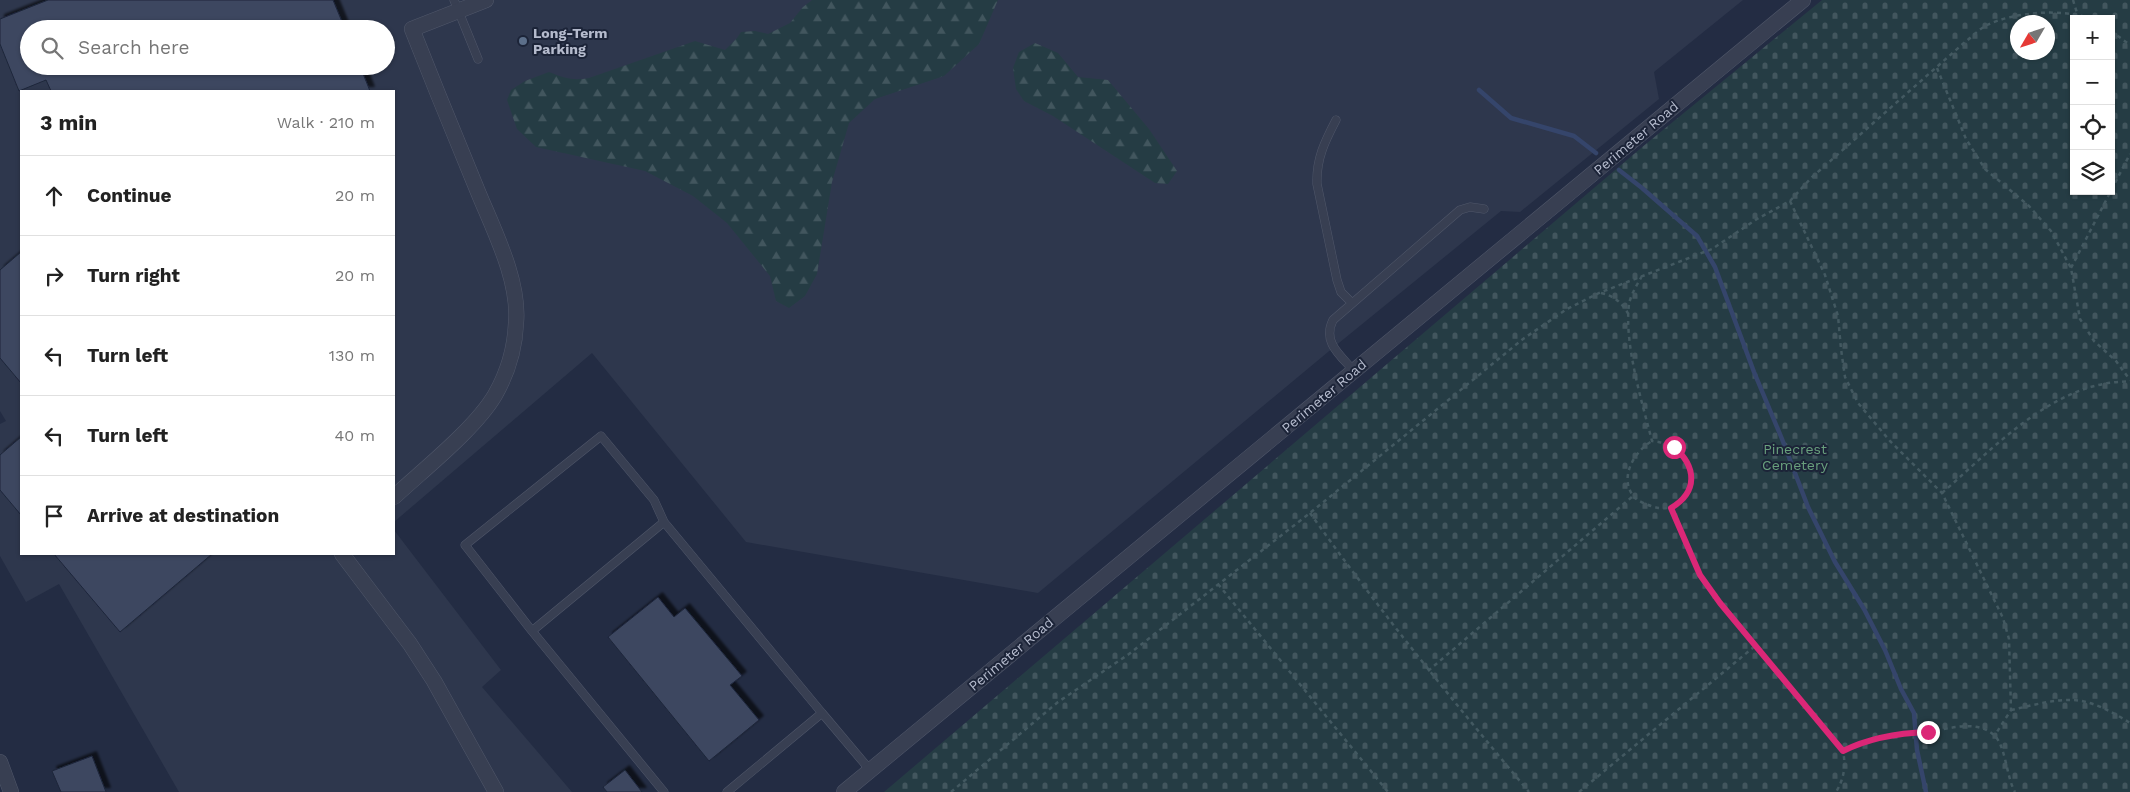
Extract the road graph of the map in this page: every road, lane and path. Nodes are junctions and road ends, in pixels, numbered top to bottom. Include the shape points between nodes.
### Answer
1 (486, 0) edge
2 (1803, 0) edge
3 (2073, 0) edge
4 (456, 5) edge
5 (2077, 14) joint
6 (2115, 34) edge
7 (2130, 45) edge
8 (478, 59) dead end
9 (1937, 68) junction
10 (1336, 120) dead end
11 (2130, 154) edge
12 (1790, 201) junction
13 (1484, 209) dead end
14 (2071, 268) junction
15 (1642, 276) junction
16 (1599, 292) junction
17 (1352, 303) junction
18 (1629, 316) junction
19 (1354, 371) junction
20 (2130, 380) edge
21 (1652, 441) junction
22 (1942, 493) junction
23 (395, 496) edge
24 (1633, 496) junction
25 (1671, 508) junction
26 (1310, 513) junction
27 (664, 522) junction
28 (343, 555) edge
29 (1218, 584) junction
30 (532, 630) junction
31 (1755, 646) junction
32 (1428, 671) junction
33 (2011, 710) junction
34 (822, 713) junction
35 (2130, 723) edge
36 (1995, 736) junction
37 (1843, 751) junction
38 (0, 762) edge
39 (870, 770) junction
40 (11, 792) edge
41 (496, 792) edge
42 (664, 792) edge
43 (727, 792) edge
44 (844, 792) edge
45 (951, 792) edge
46 (1388, 792) edge
47 (1529, 792) edge
48 (1579, 792) edge
49 (1836, 792) edge
50 (2015, 792) edge

1 - 4 street
2 - 19 street, Perimeter Road
3 - 5 path
4 - 8 lane
4 - 23 street via 412,29 513,284 517,322 506,372 494,396 472,423
5 - 9 path via 2044,13 2013,17 1986,26
6 - 7 path
9 - 12 path
9 - 14 path via 1966,139 1985,169 2029,206 2051,231
10 - 17 lane via 1321,149 1316,170 1317,184 1340,292
11 - 14 path
12 - 15 path via 1699,256
12 - 22 path via 1825,275 1838,316 1846,377 1858,403
13 - 17 lane via 1470,207 1460,210
14 - 20 path via 2080,319 2094,341 2116,361
15 - 16 path
15 - 18 path via 1629,303
16 - 18 path via 1611,295 1623,305
16 - 26 path via 1523,339
17 - 19 lane via 1328,329 1329,339
18 - 21 path via 1636,375
19 - 39 street, Perimeter Road
20 - 22 path via 2102,384 2053,404 2013,431
21 - 24 path via 1641,447 1629,468 1628,484
21 - 25 path via 1674,447 1685,456 1690,469 1688,494
22 - 33 path via 2003,618 2010,639
24 - 25 path via 1659,509
24 - 32 path
25 - 31 path via 1700,575
26 - 29 path
26 - 32 path
27 - 30 lane
27 - 30 lane via 654,500 601,436 465,545
27 - 34 lane
28 - 41 street via 434,681
29 - 45 path via 1129,654 1058,702
29 - 46 path
30 - 42 lane
31 - 37 path
31 - 48 path
32 - 47 path
33 - 35 path via 2070,699 2115,714
33 - 36 path
34 - 39 lane
34 - 43 lane
36 - 37 path via 1982,728 1968,726 1908,732 1878,738
36 - 50 path via 2002,748 2006,772
37 - 49 path via 1845,765
38 - 40 street
39 - 44 street, Perimeter Road

